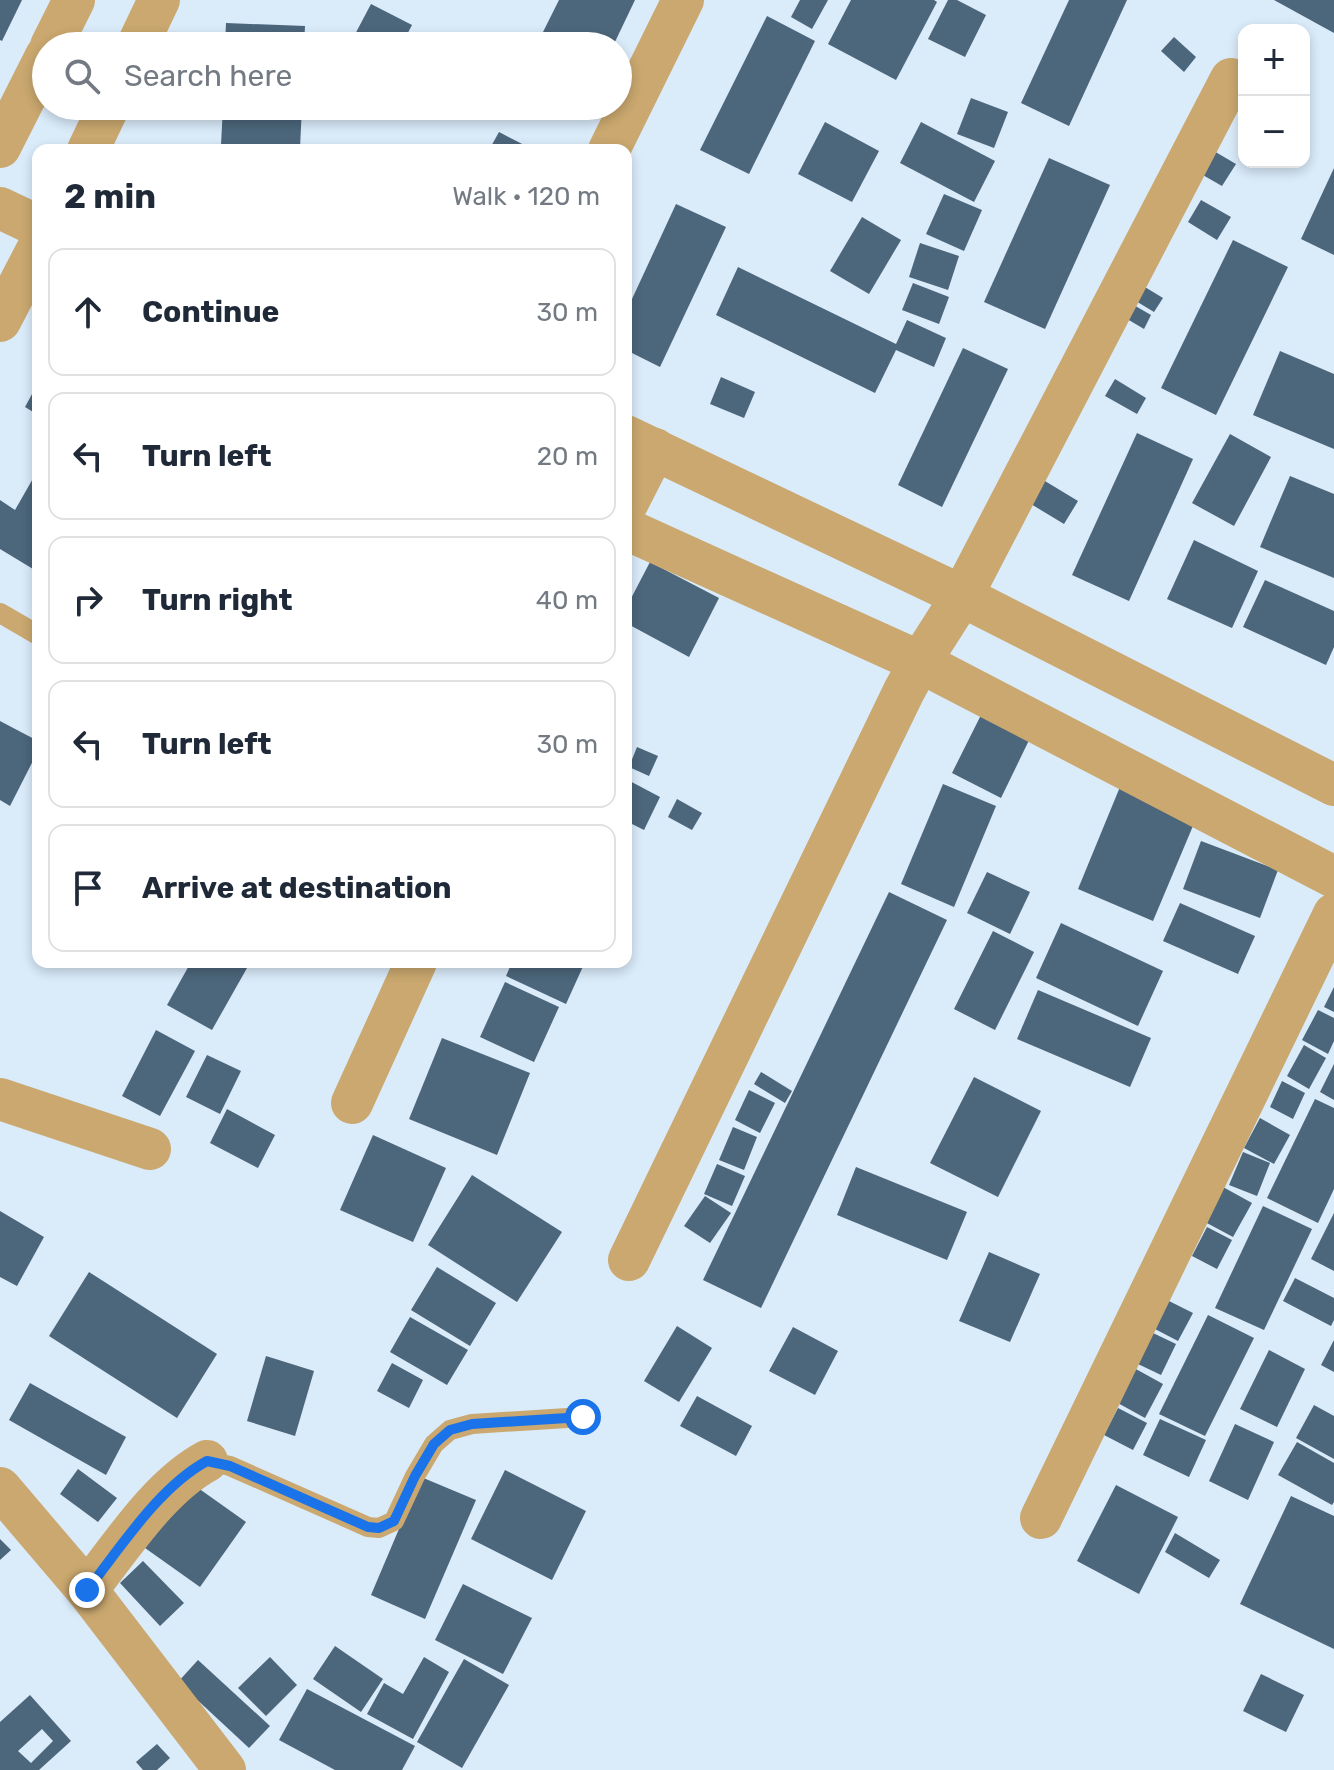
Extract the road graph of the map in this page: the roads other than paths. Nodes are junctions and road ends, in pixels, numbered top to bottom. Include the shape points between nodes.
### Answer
1 (74, 0) edge
2 (159, 0) edge
3 (683, 0) edge
4 (58, 32) edge
5 (144, 32) edge
6 (1231, 79) dead end
7 (32, 91) edge
8 (632, 103) edge
9 (102, 120) edge
10 (624, 120) edge
11 (11, 143) edge
12 (91, 144) edge
13 (612, 144) edge
14 (0, 208) edge
15 (32, 223) edge
16 (32, 260) edge
17 (0, 321) edge
18 (641, 443) edge
19 (632, 481) edge
20 (632, 532) edge
21 (962, 596) junction
22 (0, 613) edge
23 (32, 632) edge
24 (920, 662) junction
25 (1329, 769) edge
26 (1334, 877) edge
27 (1334, 914) edge
28 (413, 968) edge
29 (0, 1099) edge
30 (352, 1103) dead end
31 (150, 1149) dead end
32 (629, 1260) dead end
33 (583, 1417) dead end
34 (207, 1461) joint
35 (0, 1488) edge
36 (1041, 1518) dead end
37 (87, 1590) junction
38 (225, 1770) edge

1 - 4 street
2 - 5 street
3 - 8 street
6 - 21 street
7 - 11 street
9 - 12 street
10 - 13 street
14 - 15 street
16 - 17 street
18 - 19 street
18 - 21 street
20 - 24 street
21 - 24 street
21 - 25 street
22 - 23 lane
24 - 26 street
24 - 32 street
27 - 36 street
28 - 30 street
29 - 31 street
33 - 34 lane via 450,1430 434,1444 394,1521 379,1528
34 - 37 street via 187,1471 163,1495
35 - 37 street
37 - 38 street

